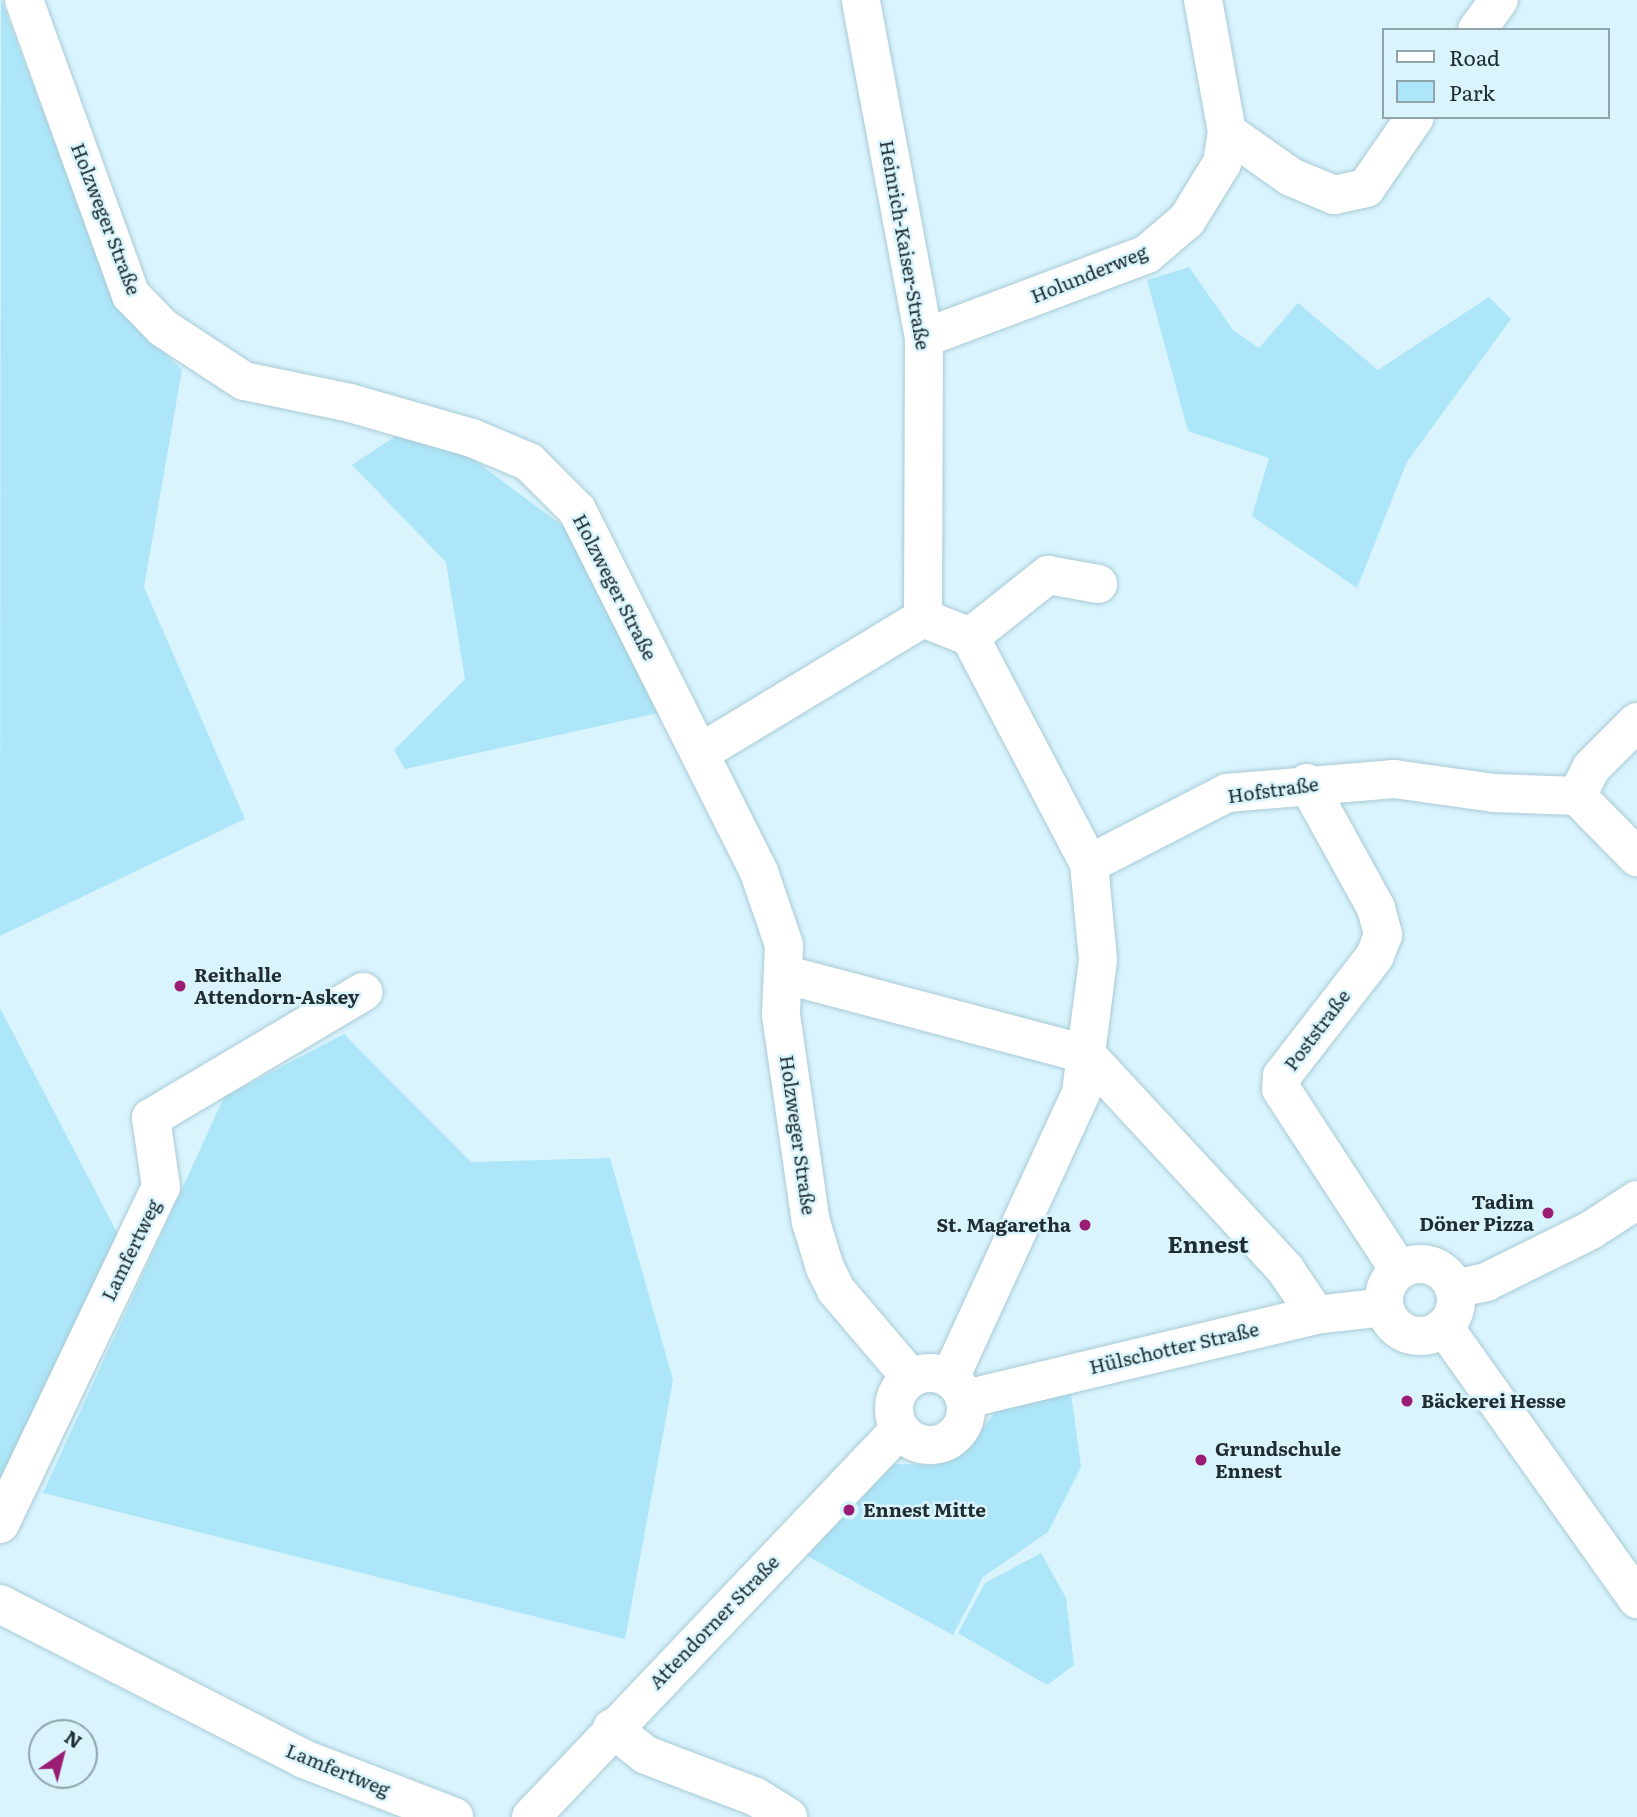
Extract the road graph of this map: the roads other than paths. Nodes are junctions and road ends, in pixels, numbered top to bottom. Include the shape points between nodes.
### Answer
1 (861, 0) edge
2 (1203, 0) edge
3 (1499, 0) edge
4 (28, 2) edge
5 (1479, 28) edge
6 (1414, 119) edge
7 (1227, 132) junction
8 (925, 338) junction
9 (1098, 584) dead end
10 (923, 618) junction
11 (970, 637) junction
12 (1637, 722) edge
13 (700, 753) junction
14 (1307, 783) junction
15 (1577, 796) junction
16 (1637, 857) edge
17 (1089, 864) junction
18 (783, 974) junction
19 (363, 992) dead end
20 (1086, 1054) junction
21 (1637, 1200) edge
22 (1399, 1270) junction
23 (1454, 1289) junction
24 (1384, 1307) junction
25 (1316, 1315) junction
26 (1444, 1327) junction
27 (911, 1378) junction
28 (958, 1388) junction
29 (900, 1429) junction
30 (0, 1524) edge
31 (1637, 1599) edge
32 (0, 1604) edge
33 (612, 1728) junction
34 (454, 1817) edge
35 (531, 1817) edge
36 (788, 1817) edge

1 - 8 street, Heinrich-Kaiser-Straße
2 - 7 street, Holunderweg
3 - 5 street
4 - 13 street, Holzweger Straße via 131,295 163,328 244,381 350,403 472,438 529,463 577,510
6 - 7 street via 1366,188 1334,195 1291,177
7 - 8 street, Holunderweg via 1222,163 1187,220 1147,254
8 - 10 street, Heinrich-Kaiser-Straße
9 - 11 street via 1048,575
10 - 11 street
10 - 13 street
11 - 17 street
12 - 15 street via 1591,768
13 - 18 street, Holzweger Straße via 759,872 784,946
14 - 15 street, Hofstraße via 1394,779 1493,793
14 - 17 street, Hofstraße via 1227,793
14 - 22 street, Poststraße via 1376,908 1383,935 1374,956 1282,1076 1281,1089
15 - 16 street
17 - 20 street via 1098,960
18 - 20 street
18 - 27 street, Holzweger Straße via 785,1042 811,1222 825,1268 836,1290
19 - 30 street, Lamfertweg via 151,1118 161,1187
20 - 25 street via 1285,1269
20 - 28 street via 1081,1093
21 - 23 street via 1591,1230 1509,1270
22 - 23 street via 1431,1266 1441,1270
22 - 24 street via 1384,1294
23 - 26 street via 1452,1316
24 - 25 street, Hülschotter Straße
24 - 26 street via 1391,1321 1409,1333 1431,1334
25 - 28 street, Hülschotter Straße
26 - 31 street
27 - 28 street via 931,1372
27 - 29 street via 898,1392 894,1411
28 - 29 street via 964,1424 946,1442 920,1445
29 - 33 street, Attendorner Straße
32 - 34 street, Lamfertweg via 304,1759
33 - 35 street, Attendorner Straße
33 - 36 street via 646,1755 756,1797

